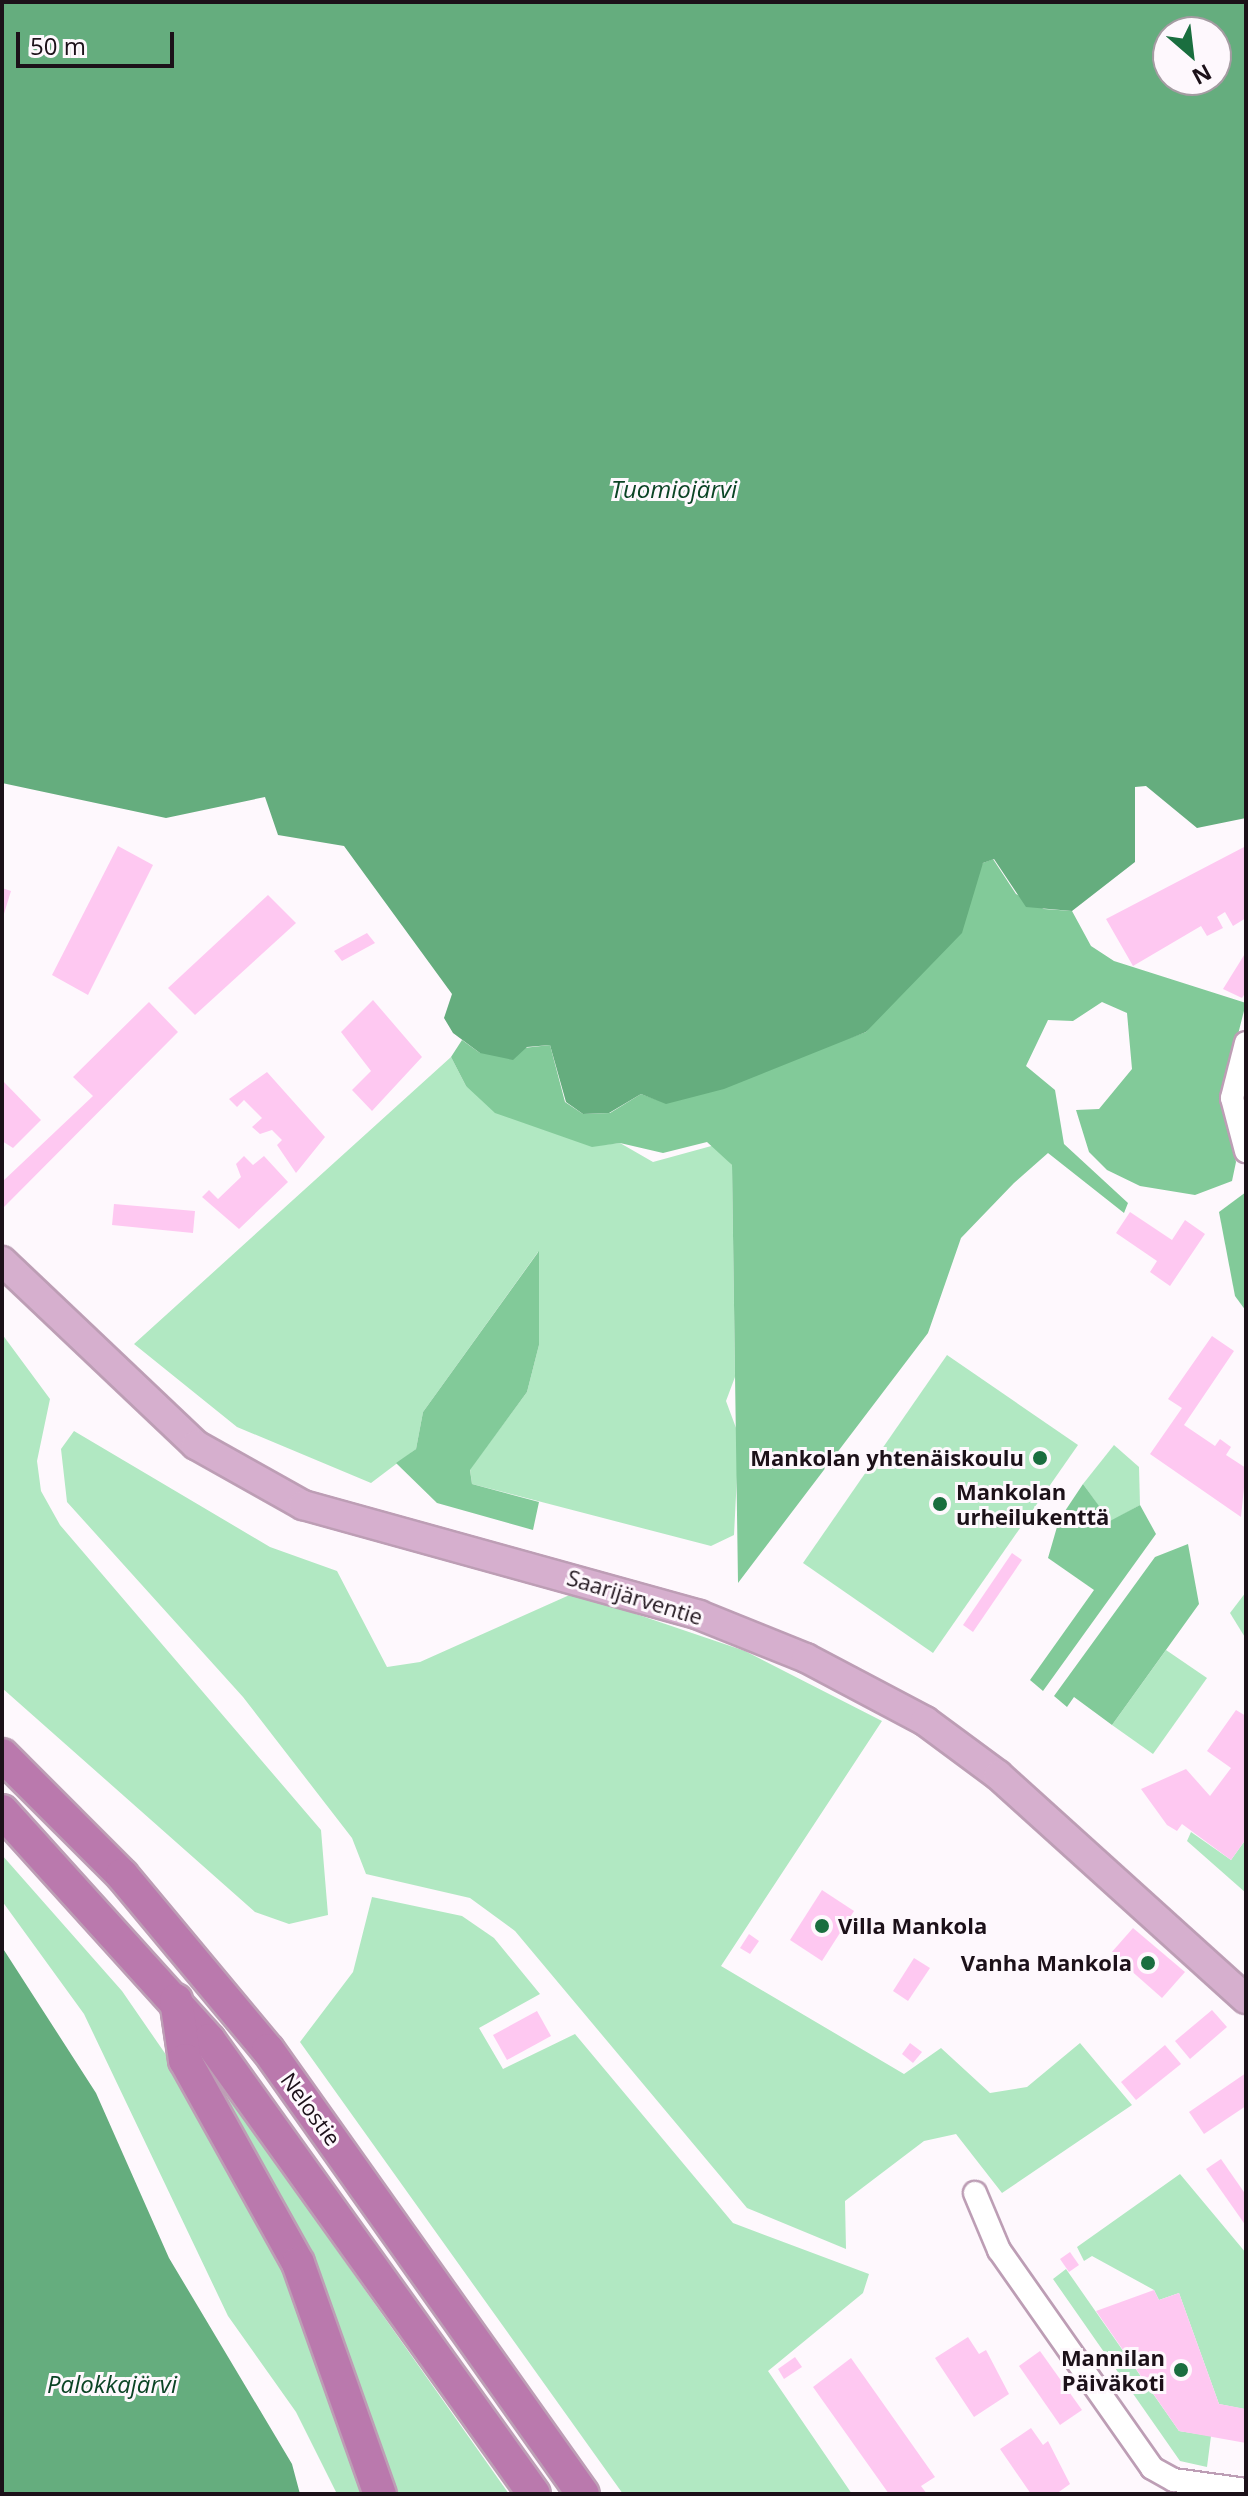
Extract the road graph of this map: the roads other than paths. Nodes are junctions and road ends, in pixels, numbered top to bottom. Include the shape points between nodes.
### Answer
1 (1246, 1043) edge
2 (1246, 1151) edge
3 (2, 1261) edge
4 (2, 1755) edge
5 (2, 1811) edge
6 (1245, 1994) edge
7 (175, 1997) junction
8 (975, 2193) dead end
9 (1246, 2490) edge
10 (380, 2494) edge
11 (534, 2494) edge
12 (583, 2494) edge

1 - 2 street via 1232,1098
3 - 6 main road, Saarijärventie via 196,1445 303,1505 699,1615 806,1658 925,1721 998,1775
4 - 12 highway, Nelostie via 122,1875 268,2050
5 - 7 highway, Nelostie
7 - 10 highway via 185,2060 298,2263
7 - 11 highway, Nelostie via 350,2232
8 - 9 street via 999,2250 1152,2468 1174,2480

